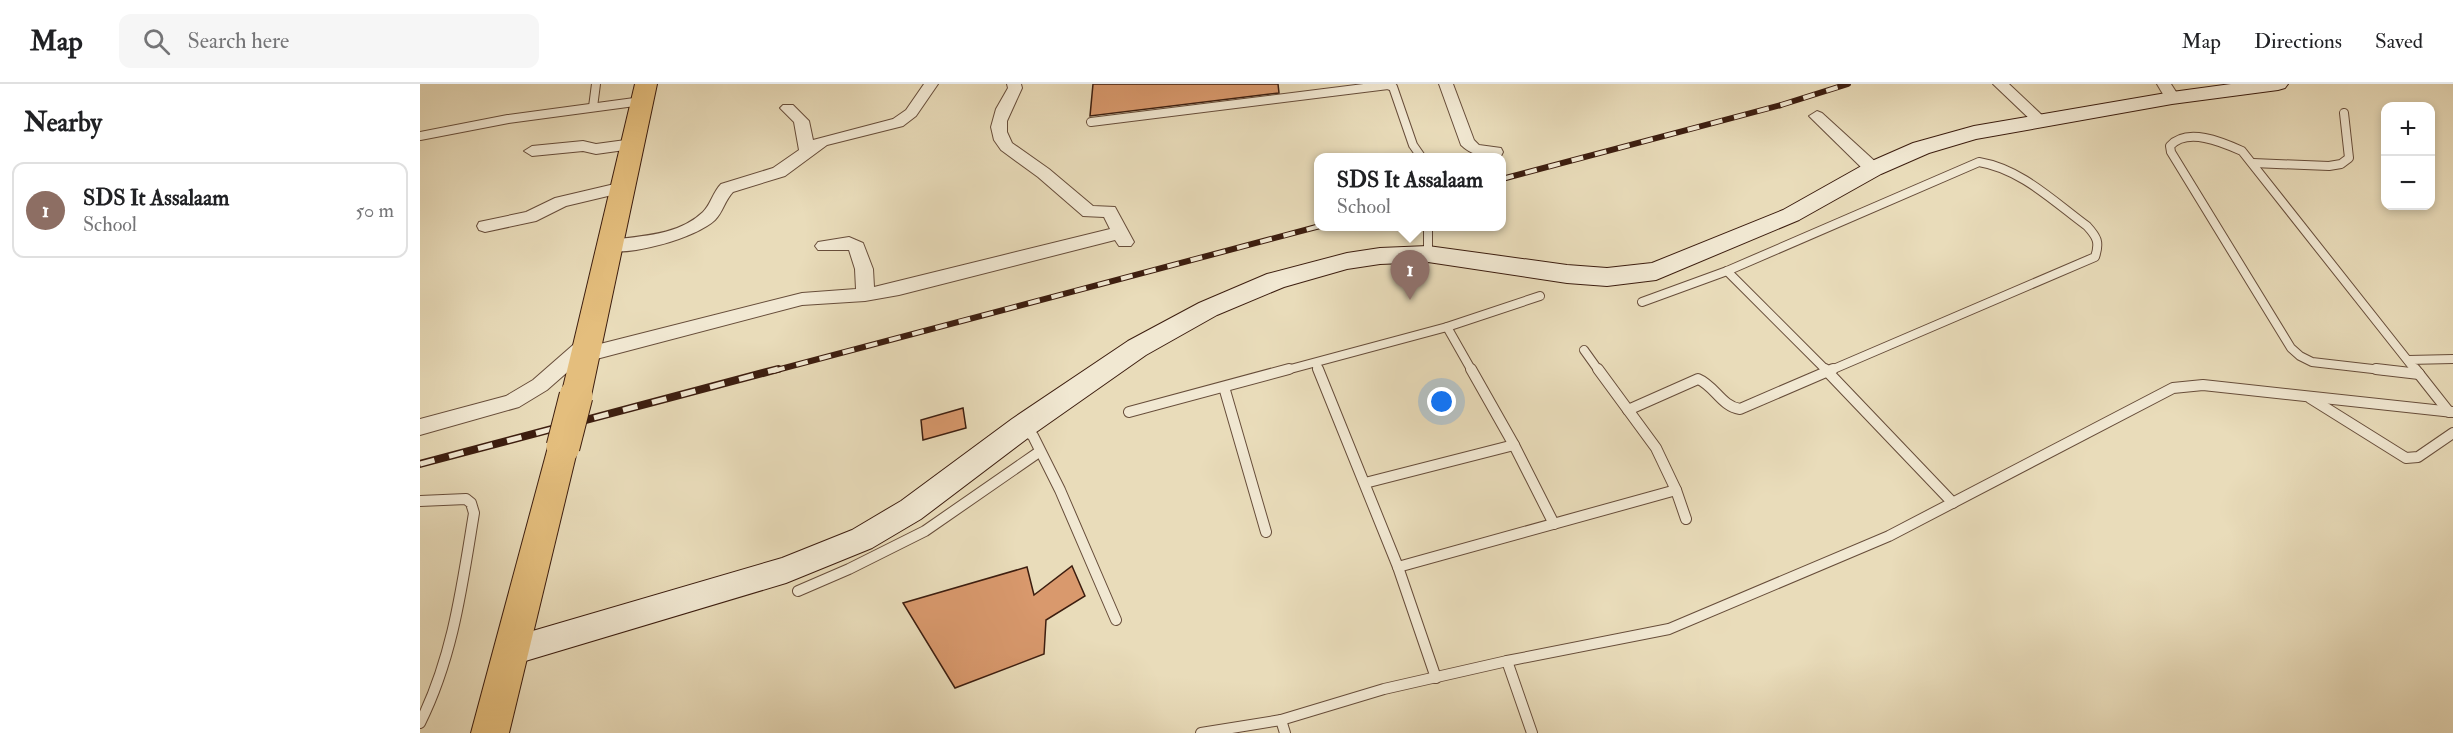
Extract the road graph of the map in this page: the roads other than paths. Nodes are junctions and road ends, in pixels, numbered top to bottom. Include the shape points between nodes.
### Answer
1 (596, 84) edge
2 (932, 84) edge
3 (1014, 84) edge
4 (1446, 84) edge
5 (2000, 84) edge
6 (2278, 84) edge
7 (2168, 91) edge
8 (644, 93) edge
9 (593, 107) junction
10 (788, 108) dead end
11 (2344, 113) dead end
12 (1817, 116) dead end
13 (1091, 122) dead end
14 (2040, 122) junction
15 (420, 136) edge
16 (633, 144) junction
17 (532, 150) dead end
18 (807, 150) junction
19 (1495, 152) dead end
20 (1419, 153) edge
21 (2253, 163) junction
22 (1873, 169) junction
23 (623, 187) junction
24 (485, 226) dead end
25 (1428, 231) edge
26 (610, 246) junction
27 (824, 246) dead end
28 (1428, 254) junction
29 (1728, 271) junction
30 (865, 295) junction
31 (1540, 296) dead end
32 (1642, 302) dead end
33 (1447, 327) junction
34 (587, 349) junction
35 (1584, 350) dead end
36 (2453, 359) edge
37 (2408, 360) junction
38 (1316, 363) junction
39 (1827, 371) junction
40 (2419, 374) junction
41 (1224, 387) junction
42 (2308, 396) junction
43 (1628, 410) junction
44 (1129, 412) dead end
45 (2451, 412) edge
46 (420, 427) edge
47 (1022, 427) junction
48 (2453, 433) edge
49 (1514, 445) junction
50 (1039, 452) junction
51 (1365, 483) junction
52 (1676, 490) junction
53 (420, 501) edge
54 (1953, 503) junction
55 (1686, 519) dead end
56 (1554, 524) junction
57 (1266, 532) dead end
58 (1398, 567) junction
59 (791, 581) junction
60 (1116, 620) dead end
61 (512, 651) junction
62 (1506, 661) junction
63 (1436, 678) junction
64 (1281, 720) junction
65 (420, 723) edge
66 (490, 733) edge
67 (1201, 733) edge
68 (1285, 733) edge
69 (1532, 733) edge

1 - 9 lane
2 - 18 street via 911,113 898,123 822,141
3 - 30 street via 1000,121 1001,140 1089,212 1109,211 1122,237
4 - 19 street via 1467,141 1474,149
5 - 14 street
6 - 7 street
7 - 14 street
8 - 9 lane
8 - 16 main road
9 - 15 lane
10 - 18 street via 801,121
11 - 21 lane via 2349,158 2341,164
12 - 22 street
13 - 20 lane via 1388,86 1393,87
14 - 22 street via 1974,133 1921,148
16 - 17 street
16 - 23 main road
18 - 26 street via 780,172 724,190 714,212 691,229
21 - 37 lane
21 - 40 lane via 2242,151 2215,142 2184,137 2170,146 2285,341 2307,360
22 - 28 street via 1791,215 1656,271 1636,275 1567,274
23 - 24 street via 561,202 530,217
23 - 26 main road
25 - 28 lane
26 - 34 main road
27 - 30 street via 849,243 857,247 864,269
28 - 47 street via 1347,261 1253,289 1137,348
29 - 32 lane
29 - 39 lane
29 - 39 lane via 1979,162 2016,173 2096,236 2099,244 2095,257
30 - 34 street via 801,299
31 - 33 lane
33 - 38 lane
33 - 49 lane
34 - 46 street via 512,402
34 - 61 main road, bridge
35 - 43 lane
36 - 37 lane
37 - 40 lane
38 - 41 lane
38 - 51 lane
39 - 43 lane via 1740,409 1725,405 1706,381 1698,379
39 - 54 lane
40 - 45 lane
41 - 44 lane
41 - 57 lane
42 - 45 lane
42 - 48 lane via 2406,458 2418,457
42 - 54 lane via 2203,385 2173,388
43 - 52 lane via 1656,448
47 - 50 lane via 1033,436
47 - 59 street via 890,524
49 - 51 lane
49 - 56 lane
50 - 59 lane via 925,531 849,569
50 - 60 lane via 1077,526
51 - 58 lane
52 - 55 lane
52 - 56 lane
53 - 65 lane via 466,499 474,513 454,634 431,704
54 - 62 lane via 1889,536 1669,629
56 - 58 lane
58 - 63 lane
59 - 61 street
61 - 66 main road
62 - 63 lane
62 - 69 lane
63 - 64 lane
64 - 67 lane
64 - 68 lane

